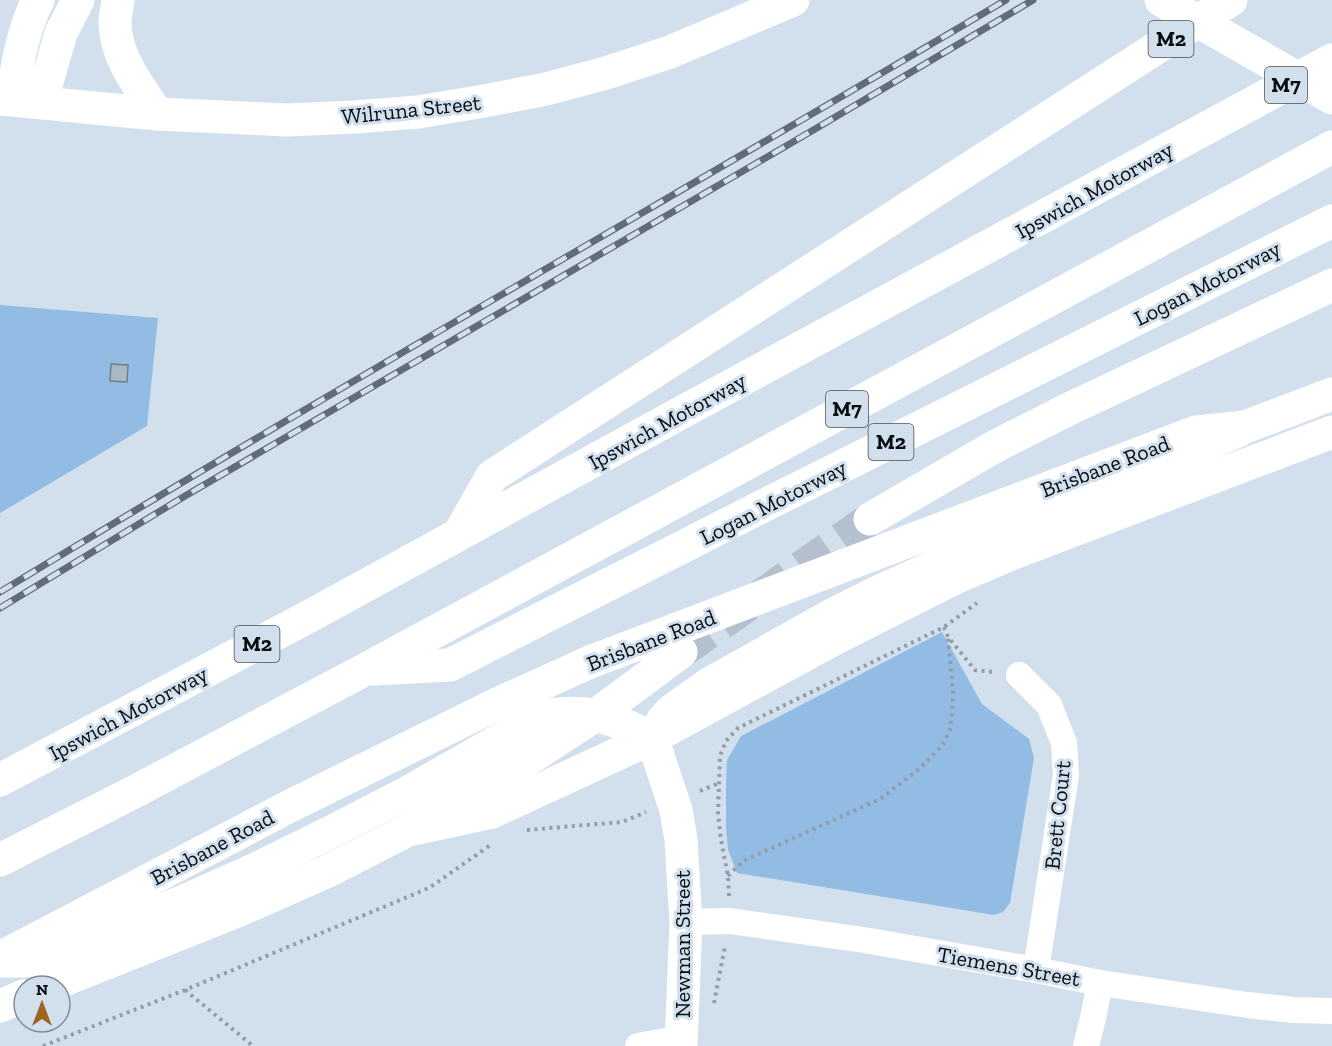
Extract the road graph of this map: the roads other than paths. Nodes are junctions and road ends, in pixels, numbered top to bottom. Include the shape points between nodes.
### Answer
1 (38, 0) edge
2 (78, 0) edge
3 (118, 0) edge
4 (793, 0) edge
5 (1161, 0) edge
6 (1231, 0) edge
7 (1332, 60) edge
8 (1332, 98) edge
9 (18, 100) edge
10 (157, 114) junction
11 (1332, 147) edge
12 (1332, 221) edge
13 (1332, 285) edge
14 (1332, 394) edge
15 (1245, 427) junction
16 (1332, 432) edge
17 (870, 519) tunnel mouth
18 (459, 534) junction
19 (681, 652) tunnel mouth
20 (366, 669) junction
21 (1019, 675) road end
22 (596, 715) junction
23 (652, 738) junction
24 (0, 780) edge
25 (408, 830) junction
26 (0, 860) edge
27 (687, 922) junction
28 (0, 960) edge
29 (1036, 969) junction
30 (72, 977) edge
31 (1100, 983) junction
32 (1332, 1011) edge
33 (681, 1042) edge
34 (638, 1046) edge
35 (1086, 1046) edge

1 - 9 main road via 18,60
2 - 9 main road
3 - 10 main road via 115,23 123,59
4 - 10 main road, Wilruna Street via 670,52 606,73 484,101 418,112 287,120
5 - 8 main road
6 - 18 main road, M2 via 492,476
7 - 18 main road, Ipswich Motorway / M7
9 - 10 main road, Wilruna Street
11 - 20 main road, M7
12 - 20 main road, Logan Motorway / M2 via 450,665
13 - 17 main road via 1069,409 994,447
14 - 15 main road, Brisbane Road
15 - 23 main road via 1095,501 940,564 832,615 709,684 671,711
15 - 28 main road, Brisbane Road via 1196,432 590,662 279,812
16 - 23 main road via 955,578
18 - 24 main road, Ipswich Motorway / M2
19 - 22 main road
20 - 26 main road, M2
21 - 29 street, Brett Court via 1049,705 1064,743 1066,775
22 - 23 main road
22 - 25 main road
22 - 28 main road via 565,713 540,717 404,795 258,868 31,961
23 - 25 main road via 492,812
23 - 27 main road, Newman Street via 676,810
25 - 30 main road via 235,912
27 - 29 street, Tiemens Street via 728,932 864,940
27 - 33 main road, Newman Street
29 - 31 street, Tiemens Street
31 - 32 street, Tiemens Street via 1248,1005
31 - 35 street
33 - 34 street

